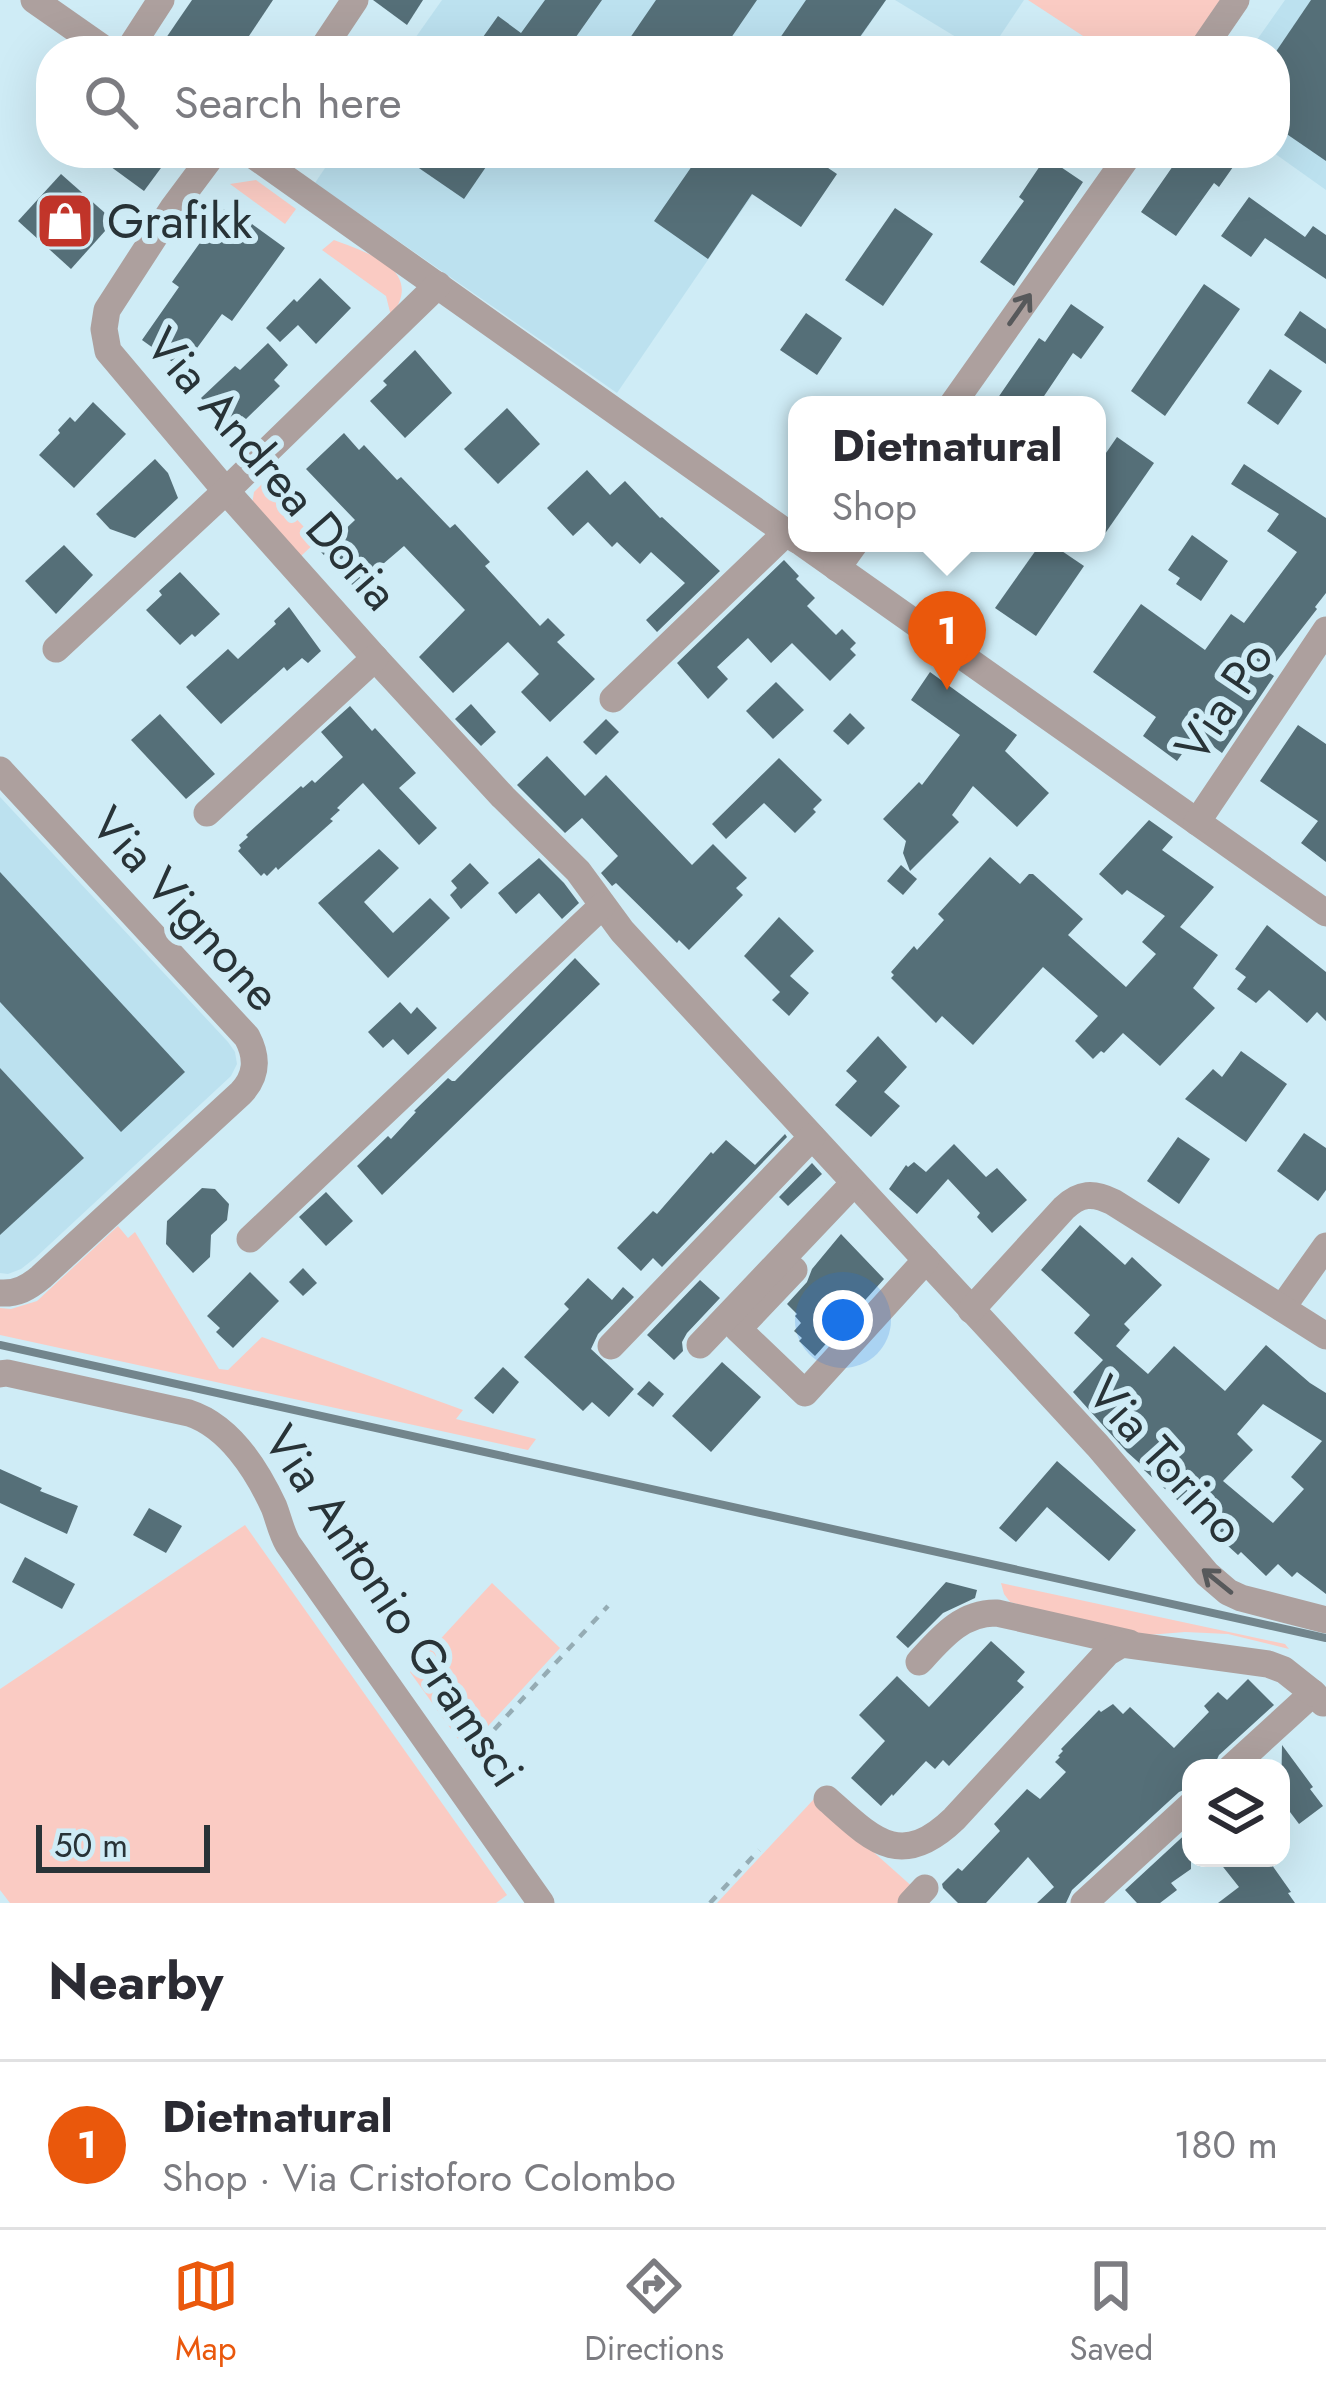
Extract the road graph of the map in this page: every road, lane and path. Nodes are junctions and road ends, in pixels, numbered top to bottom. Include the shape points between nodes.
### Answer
1 (34, 0) edge
2 (161, 0) edge
3 (355, 0) edge
4 (1236, 0) edge
5 (86, 36) edge
6 (138, 36) edge
7 (331, 36) edge
8 (1211, 36) edge
9 (202, 168) edge
10 (272, 168) edge
11 (1119, 168) edge
12 (438, 285) junction
13 (958, 396) edge
14 (226, 491) junction
15 (788, 533) edge
16 (788, 544) edge
17 (815, 552) edge
18 (849, 552) edge
19 (837, 568) junction
20 (1326, 630) edge
21 (56, 649) dead end
22 (375, 658) junction
23 (613, 698) dead end
24 (0, 770) edge
25 (207, 813) dead end
26 (1197, 822) junction
27 (602, 906) junction
28 (1326, 914) edge
29 (812, 1137) junction
30 (854, 1183) junction
31 (250, 1239) dead end
32 (1326, 1246) edge
33 (926, 1261) junction
34 (794, 1270) dead end
35 (0, 1293) edge
36 (1282, 1308) junction
37 (971, 1310) junction
38 (1326, 1336) edge
39 (700, 1345) dead end
40 (611, 1346) dead end
41 (0, 1374) edge
42 (608, 1606) dead end
43 (1326, 1620) edge
44 (1133, 1644) junction
45 (919, 1662) dead end
46 (1320, 1699) edge
47 (1243, 1759) edge
48 (452, 1775) junction
49 (827, 1799) dead end
50 (1182, 1813) edge
51 (759, 1850) dead end
52 (541, 1903) edge
53 (710, 1903) edge
54 (1084, 1903) edge

1 - 5 street
2 - 6 street
3 - 7 street
4 - 8 street
9 - 14 street, Via Andrea Doria via 121,286 104,329 108,351
10 - 12 street
13 -> 11 street
12 - 14 street
12 - 15 street
14 - 21 street
14 - 22 street, Via Andrea Doria
16 - 23 street
17 - 19 street
18 - 19 street
19 - 26 street
20 - 26 street, Via Po
22 - 25 street, Via Andrea Doria
22 - 27 street, Via Andrea Doria
24 - 35 street, Via Vignone via 247,1037 255,1064 241,1093 41,1277
26 - 28 street
27 - 29 street, Via Andrea Doria
27 - 31 street
29 - 30 street, Via Andrea Doria
29 - 40 street
30 - 33 street, Via Andrea Doria
30 - 39 street
32 - 36 street
33 - 34 street via 805,1393 738,1329
33 - 37 street, Via Andrea Doria
36 - 37 street via 1090,1194 1064,1208
36 - 38 street
43 -> 37 street, Via Torino via 1241,1598 1216,1583
41 - 48 street, Via Antonio Gramsci via 189,1413 223,1433 273,1505 287,1544
42 - 48 path
44 - 45 street via 986,1613 964,1619
44 - 46 street via 1268,1664
44 - 49 street via 1107,1653 931,1837 884,1844
46 - 47 street
48 - 52 street, Via Antonio Gramsci
50 - 54 street
51 - 53 path

